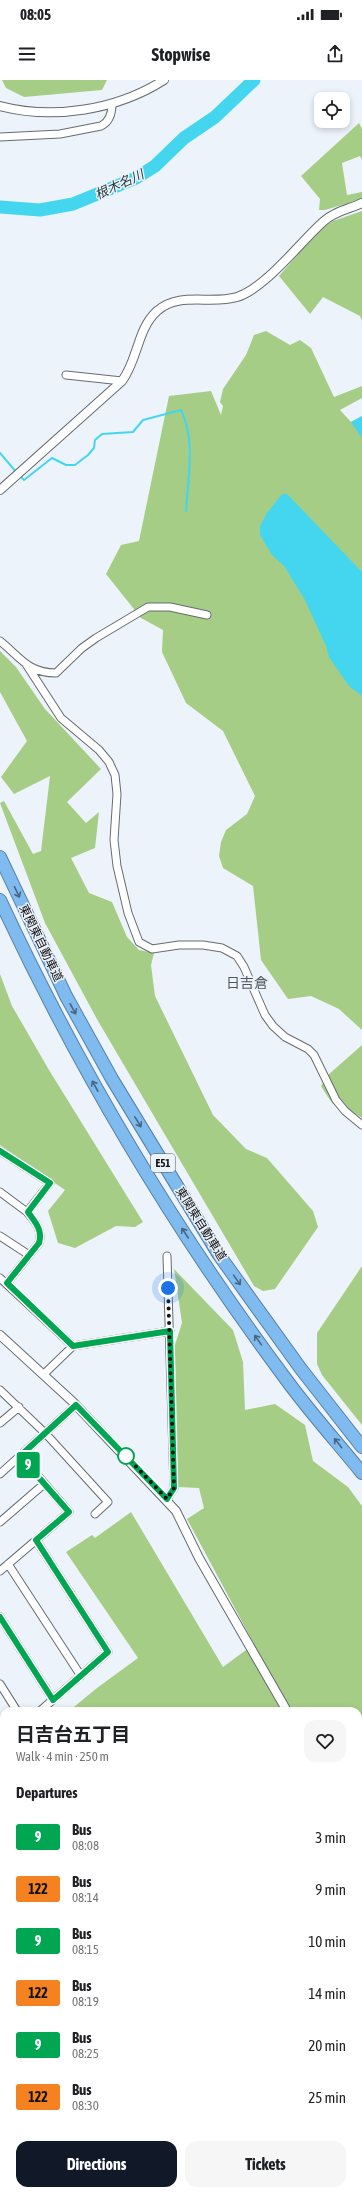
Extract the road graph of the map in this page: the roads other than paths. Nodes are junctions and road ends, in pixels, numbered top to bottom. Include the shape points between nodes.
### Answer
1 (164, 80) edge
2 (112, 104) junction
3 (0, 106) edge
4 (0, 137) edge
5 (362, 203) edge
6 (66, 375) dead end
7 (122, 381) junction
8 (0, 490) edge
9 (207, 615) dead end
10 (0, 641) edge
11 (26, 664) junction
12 (0, 857) edge
13 (0, 900) edge
14 (362, 1124) edge
15 (0, 1151) edge
16 (0, 1192) edge
17 (28, 1212) junction
18 (0, 1236) edge
19 (29, 1255) junction
20 (167, 1256) dead end
21 (0, 1278) edge
22 (7, 1283) junction
23 (170, 1331) junction
24 (0, 1335) edge
25 (73, 1346) junction
26 (44, 1374) junction
27 (0, 1390) edge
28 (76, 1405) junction
29 (19, 1407) junction
30 (0, 1423) edge
31 (46, 1434) junction
32 (362, 1447) edge
33 (20, 1456) junction
34 (362, 1473) edge
35 (0, 1474) edge
36 (44, 1484) junction
37 (167, 1499) junction
38 (95, 1514) dead end
39 (0, 1522) edge
40 (36, 1540) junction
41 (8, 1564) junction
42 (0, 1571) edge
43 (0, 1617) edge
44 (81, 1676) junction
45 (0, 1684) edge
46 (53, 1700) junction
47 (14, 1707) edge
48 (45, 1707) edge
49 (285, 1707) edge

1 - 2 street
2 - 3 street via 63,112 34,112
2 - 4 street via 111,115 101,126 60,134
5 - 7 street via 342,210 324,221 288,259 243,294 226,299 180,300 165,305 150,318 132,366
6 - 7 street
7 - 8 street
9 - 11 street via 170,606 148,607 96,638 56,673 43,673
10 - 11 street
11 - 14 street via 61,718 99,750 115,775 117,794 114,840 117,866 128,913 139,942 152,949 203,945 222,948 237,956 265,1015 273,1026 285,1037 314,1055 336,1100
12 -> 32 highway, 東関東自動車道 / E51 via 66,996 131,1111 219,1254 301,1369
34 -> 13 highway, 東関東自動車道 / E51 via 285,1378 195,1248 96,1089
15 - 17 street via 50,1183
16 - 17 street
17 - 19 street via 39,1228 41,1236 39,1243
18 - 19 street
19 - 22 street
20 - 23 street
21 - 22 street
22 - 25 street
23 - 25 street
23 - 37 street via 174,1488
24 - 26 street
25 - 26 street
26 - 28 street
27 - 29 street
28 - 31 street
28 - 37 street
29 - 30 street
29 - 31 street
31 - 33 street
31 - 38 street via 108,1502
33 - 35 street
33 - 36 street
36 - 39 street
36 - 40 street via 69,1512
37 - 49 street via 182,1520 198,1558
40 - 41 street
40 - 44 street via 108,1652
41 - 42 street
41 - 44 street
43 - 46 street
44 - 46 street
45 - 47 street
46 - 48 street

